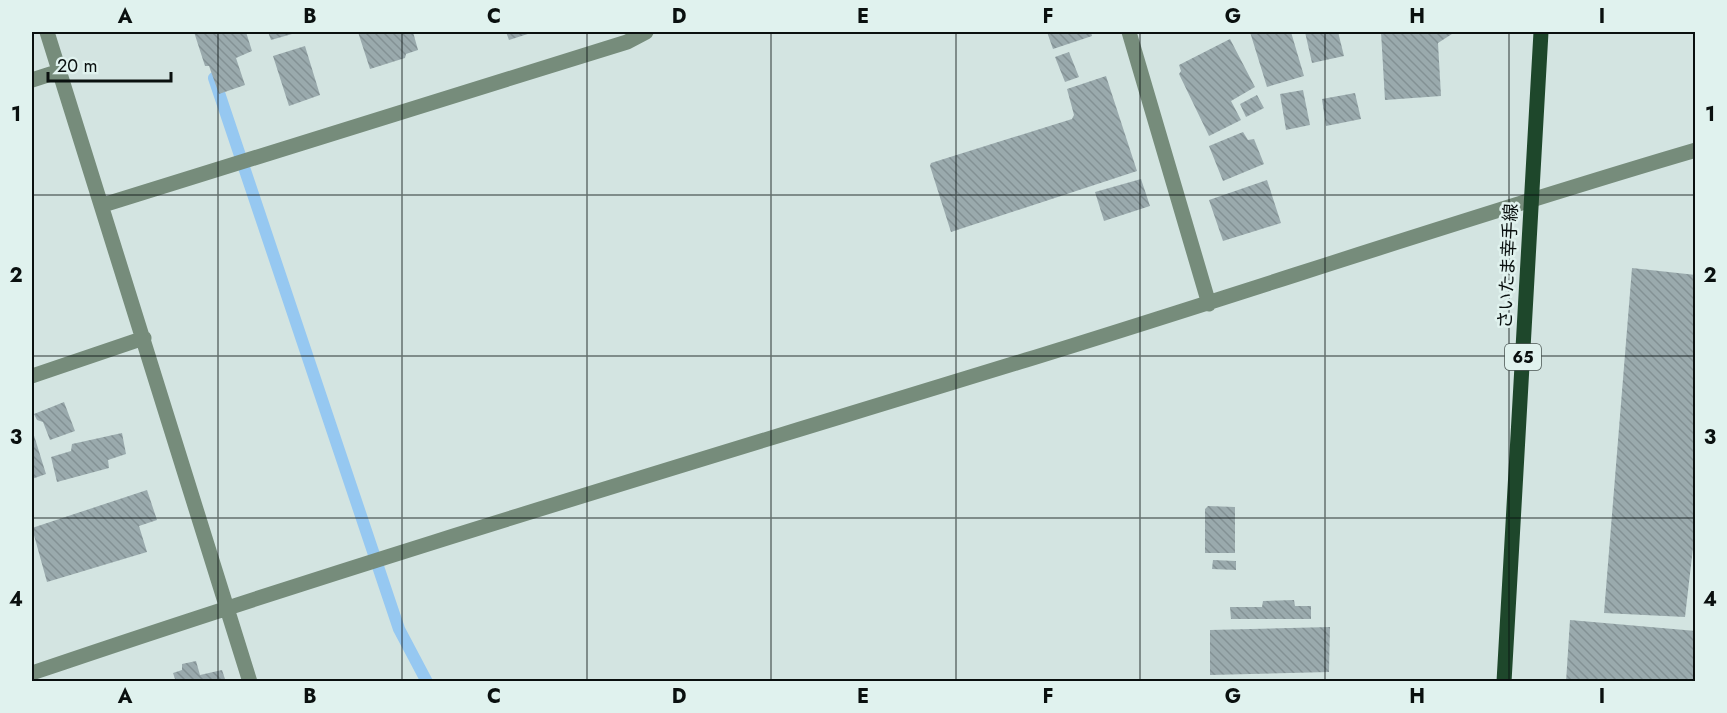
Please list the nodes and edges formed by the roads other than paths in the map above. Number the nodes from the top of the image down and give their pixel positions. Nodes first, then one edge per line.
1 (47, 32) edge
2 (646, 32) edge
3 (1129, 32) edge
4 (1541, 32) edge
5 (623, 37) edge
6 (60, 71) junction
7 (32, 80) edge
8 (1695, 150) edge
9 (1532, 199) junction
10 (103, 205) junction
11 (1209, 304) junction
12 (144, 338) junction
13 (32, 376) edge
14 (226, 607) junction
15 (32, 673) edge
16 (250, 681) edge
17 (1504, 681) edge

1 - 6 street
2 - 5 street
3 - 11 street
4 - 9 main road, さいたま幸手線 / 65
5 - 10 street
6 - 7 street
6 - 10 street
8 - 9 street
9 - 11 street
9 - 17 main road, さいたま幸手線 / 65
10 - 12 street
11 - 14 street
12 - 13 street
12 - 14 street
14 - 15 street
14 - 16 street

